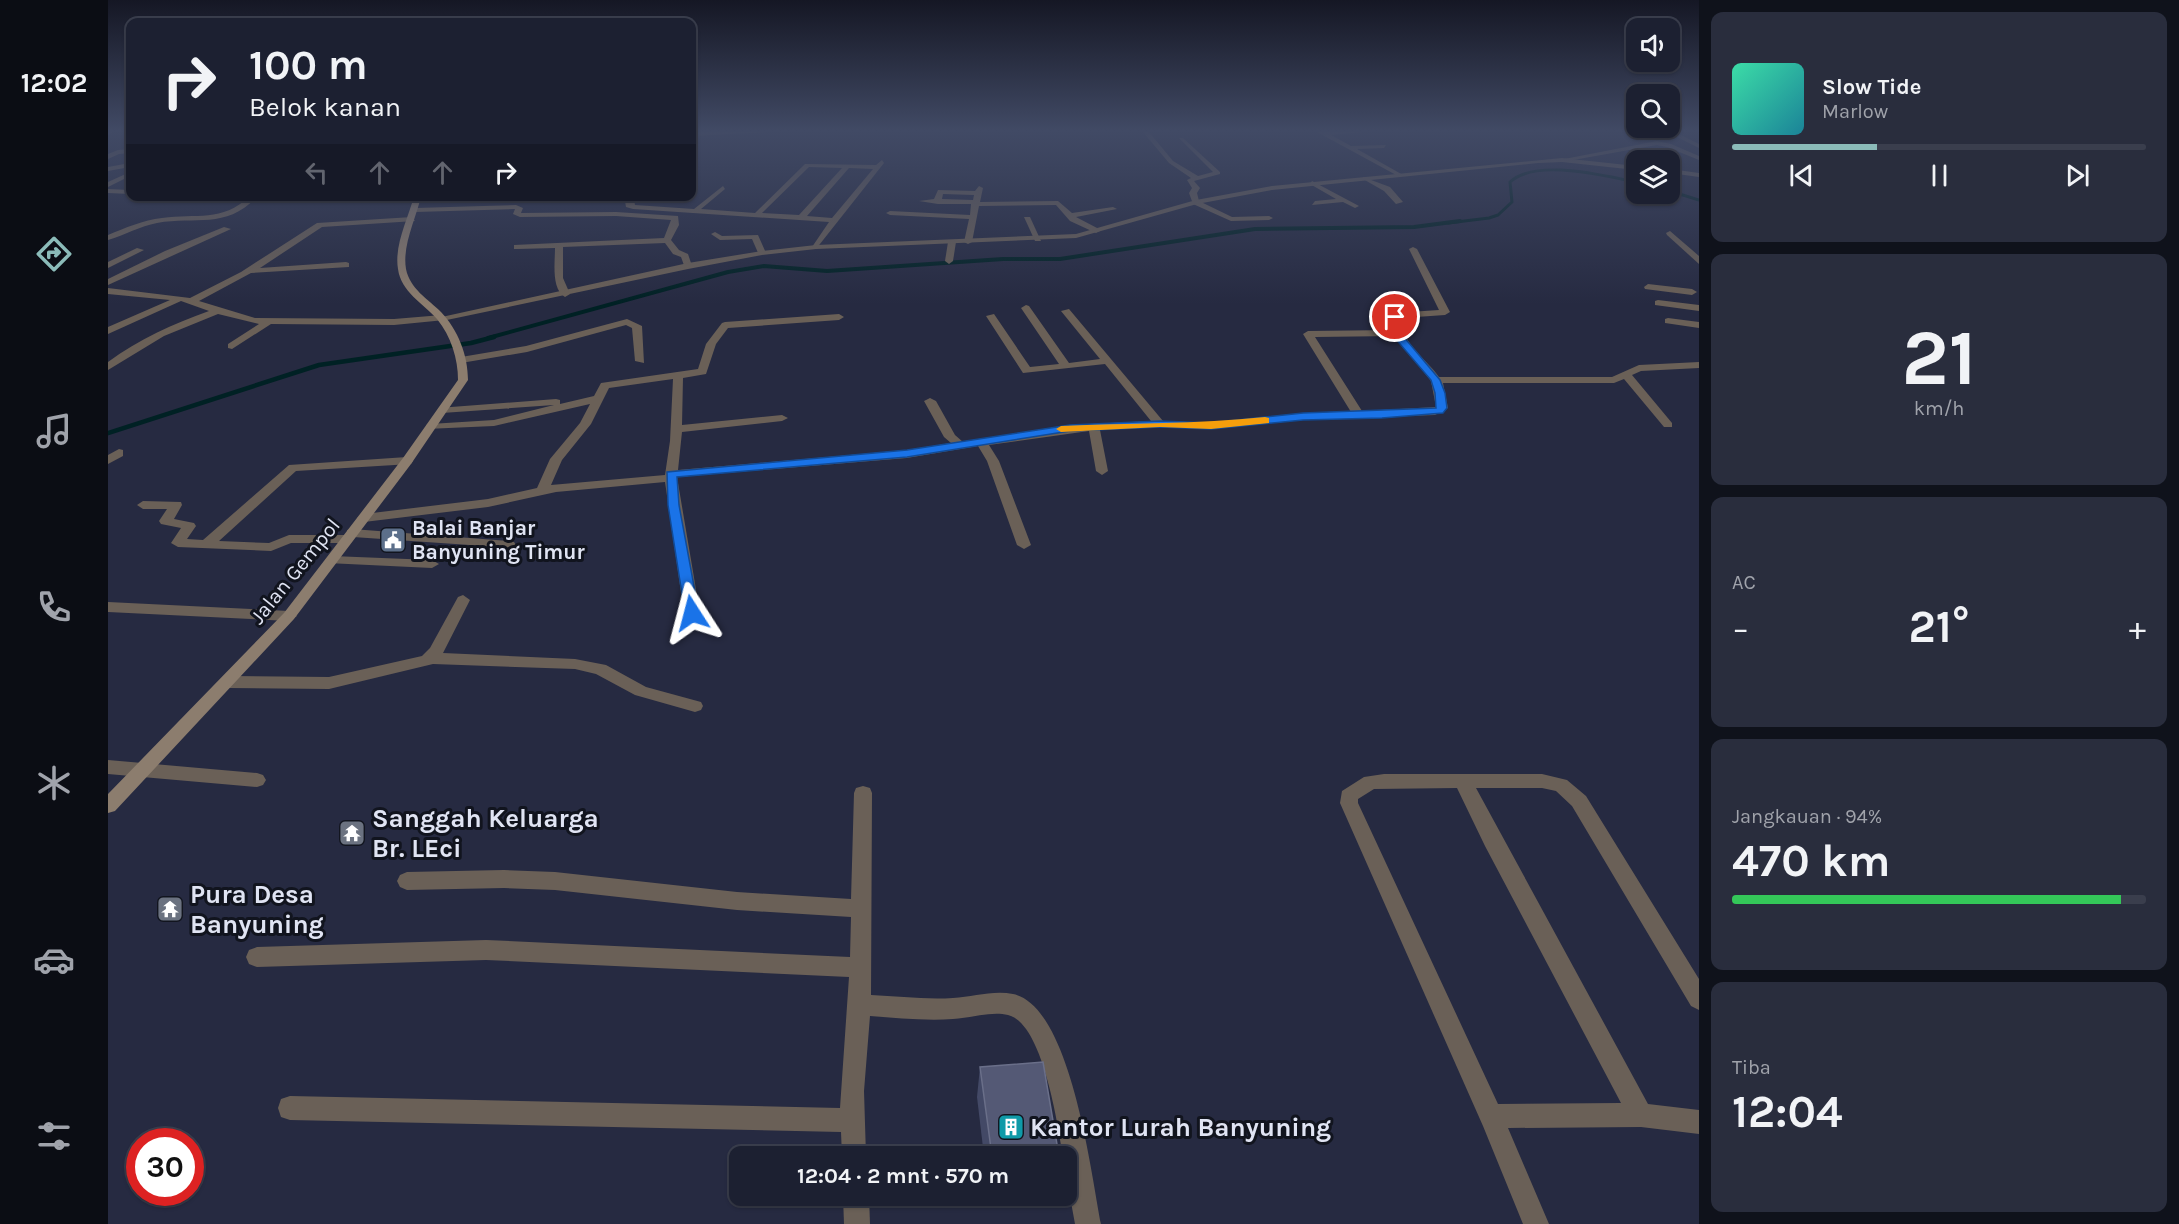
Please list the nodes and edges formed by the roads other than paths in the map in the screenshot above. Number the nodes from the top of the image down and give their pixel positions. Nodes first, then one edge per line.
1 (722, 189) edge
2 (782, 189) edge
3 (827, 189) edge
4 (860, 189) edge
5 (1195, 189) edge
6 (1275, 189) edge
7 (1324, 189) edge
8 (1386, 189) edge
9 (108, 191) edge
10 (126, 192) edge
11 (1345, 200) junction
12 (251, 201) edge
13 (417, 201) edge
14 (631, 201) edge
15 (655, 201) edge
16 (923, 201) dead end
17 (938, 202) junction
18 (1196, 202) junction
19 (1399, 202) dead end
20 (975, 203) junction
21 (1315, 203) dead end
22 (1355, 206) dead end
23 (650, 208) junction
24 (697, 209) junction
25 (1113, 209) dead end
26 (359, 210) dead end
27 (758, 213) junction
28 (891, 213) dead end
29 (414, 215) junction
30 (1069, 216) junction
31 (802, 217) junction
32 (973, 217) junction
33 (1269, 218) dead end
34 (1027, 219) dead end
35 (834, 220) junction
36 (345, 223) junction
37 (227, 229) dead end
38 (1096, 231) junction
39 (610, 234) dead end
40 (715, 234) dead end
41 (1670, 234) dead end
42 (108, 238) edge
43 (1038, 239) junction
44 (667, 240) junction
45 (952, 242) junction
46 (968, 242) junction
47 (604, 244) junction
48 (559, 246) junction
49 (517, 247) dead end
50 (816, 247) junction
51 (1413, 249) dead end
52 (140, 250) dead end
53 (762, 253) junction
54 (949, 261) dead end
55 (1699, 261) edge
56 (108, 265) edge
57 (346, 265) dead end
58 (688, 266) junction
59 (248, 271) junction
60 (1648, 287) dead end
61 (109, 289) edge
62 (565, 294) junction
63 (181, 298) junction
64 (192, 301) junction
65 (1658, 303) dead end
66 (1699, 307) edge
67 (1026, 308) dead end
68 (217, 311) junction
69 (1066, 311) dead end
70 (991, 316) dead end
71 (839, 317) dead end
72 (442, 318) junction
73 (1668, 321) dead end
74 (268, 322) junction
75 (1699, 325) edge
76 (108, 331) edge
77 (1396, 333) junction
78 (232, 346) dead end
79 (456, 349) junction
80 (122, 356) junction
81 (108, 359) edge
82 (1107, 361) junction
83 (640, 362) dead end
84 (1699, 365) edge
85 (1066, 366) junction
86 (108, 367) edge
87 (678, 375) junction
88 (1626, 375) junction
89 (1436, 380) junction
90 (596, 399) junction
91 (930, 401) dead end
92 (561, 402) dead end
93 (442, 410) junction
94 (1359, 416) junction
95 (782, 418) dead end
96 (1160, 424) junction
97 (1668, 425) dead end
98 (430, 427) junction
99 (1094, 427) junction
100 (676, 429) junction
101 (981, 442) junction
102 (960, 446) junction
103 (407, 462) junction
104 (1102, 471) dead end
105 (671, 476) junction
106 (543, 490) junction
107 (143, 505) dead end
108 (364, 518) junction
109 (350, 536) junction
110 (207, 544) junction
111 (509, 544) dead end
112 (1024, 545) dead end
113 (332, 560) junction
114 (432, 564) dead end
115 (463, 600) dead end
116 (108, 606) edge
117 (692, 613) dead end
118 (289, 616) junction
119 (430, 658) junction
120 (229, 682) junction
121 (695, 706) dead end
122 (108, 767) edge
123 (144, 770) junction
124 (257, 780) dead end
125 (1463, 781) junction
126 (863, 793) dead end
127 (108, 806) edge
128 (406, 880) dead end
129 (860, 909) junction
130 (257, 957) dead end
131 (858, 967) junction
132 (1699, 999) edge
133 (860, 1005) junction
134 (290, 1108) dead end
135 (1641, 1115) junction
136 (1493, 1116) junction
137 (852, 1120) junction
138 (1699, 1122) edge
139 (853, 1146) edge
140 (856, 1206) edge
141 (857, 1224) edge
142 (1088, 1224) edge
143 (1536, 1224) edge

1 - 24 street
2 - 27 street
3 - 31 street
4 - 35 street
5 - 18 street
6 - 18 street
7 - 11 street
8 - 19 street
9 - 10 street
11 - 21 street
11 - 22 street
12 - 42 street
13 - 29 main road
14 - 23 street
15 - 23 street
16 - 17 street
17 - 20 street
17 - 20 street
18 - 33 street
18 - 38 street
20 - 30 street
20 - 32 street
23 - 24 street
24 - 27 street
25 - 30 street
26 - 36 street
27 - 31 street
28 - 32 street
29 - 36 street
29 - 44 street
29 - 72 main road
30 - 38 street
31 - 35 street
32 - 46 street
34 - 43 street
35 - 50 street
36 - 59 street
37 - 61 street
38 - 43 street
39 - 47 street
40 - 53 street
41 - 55 street
43 - 46 street
44 - 47 street
44 - 58 street
45 - 46 street
45 - 50 street
45 - 54 street
47 - 48 street
48 - 49 street
48 - 62 street
50 - 53 street
51 - 77 street
52 - 56 street
53 - 58 street
57 - 59 street
58 - 62 street
59 - 64 street
60 - 66 street
61 - 63 street
62 - 72 street
63 - 64 street
63 - 76 street
64 - 68 street
65 - 66 street
67 - 85 street
68 - 74 street
68 - 80 street
69 - 82 street
70 - 85 street
71 - 87 street
72 - 74 street
72 - 79 main road
73 - 75 street
74 - 78 street
77 - 89 street
77 - 94 street
79 - 83 street
79 - 93 main road, Jalan Gempol
80 - 81 street
80 - 86 street
82 - 85 street
82 - 96 street
84 - 88 street
87 - 90 street
87 - 100 street
88 - 89 street
88 - 97 street
89 - 94 street
90 - 98 street
90 - 106 street
91 - 102 street
92 - 93 street
93 - 98 main road, Jalan Gempol
94 - 96 street
95 - 100 street
96 - 99 street
98 - 103 main road, Jalan Gempol
99 - 101 street
99 - 104 street
100 - 105 street
101 - 102 street
101 - 112 street
102 - 105 street
103 - 108 main road, Jalan Gempol
103 - 110 street
105 - 106 street
105 - 117 street
106 - 108 street
107 - 110 street
108 - 109 main road, Jalan Gempol
109 - 110 street
109 - 111 street
109 - 113 main road, Jalan Gempol
113 - 114 street
113 - 118 main road, Jalan Gempol
115 - 119 street
116 - 118 street
118 - 120 main road, Jalan Gempol
119 - 120 street
119 - 121 street
120 - 123 main road, Jalan Gempol
122 - 123 street
123 - 124 street
123 - 127 main road, Jalan Gempol
125 - 132 street
125 - 135 street
125 - 136 street
126 - 129 street
128 - 129 street
129 - 131 street
130 - 131 street
131 - 133 street
133 - 137 street
133 - 142 street
134 - 137 street
135 - 136 street
135 - 138 street
136 - 143 street
137 - 139 street
140 - 141 street

